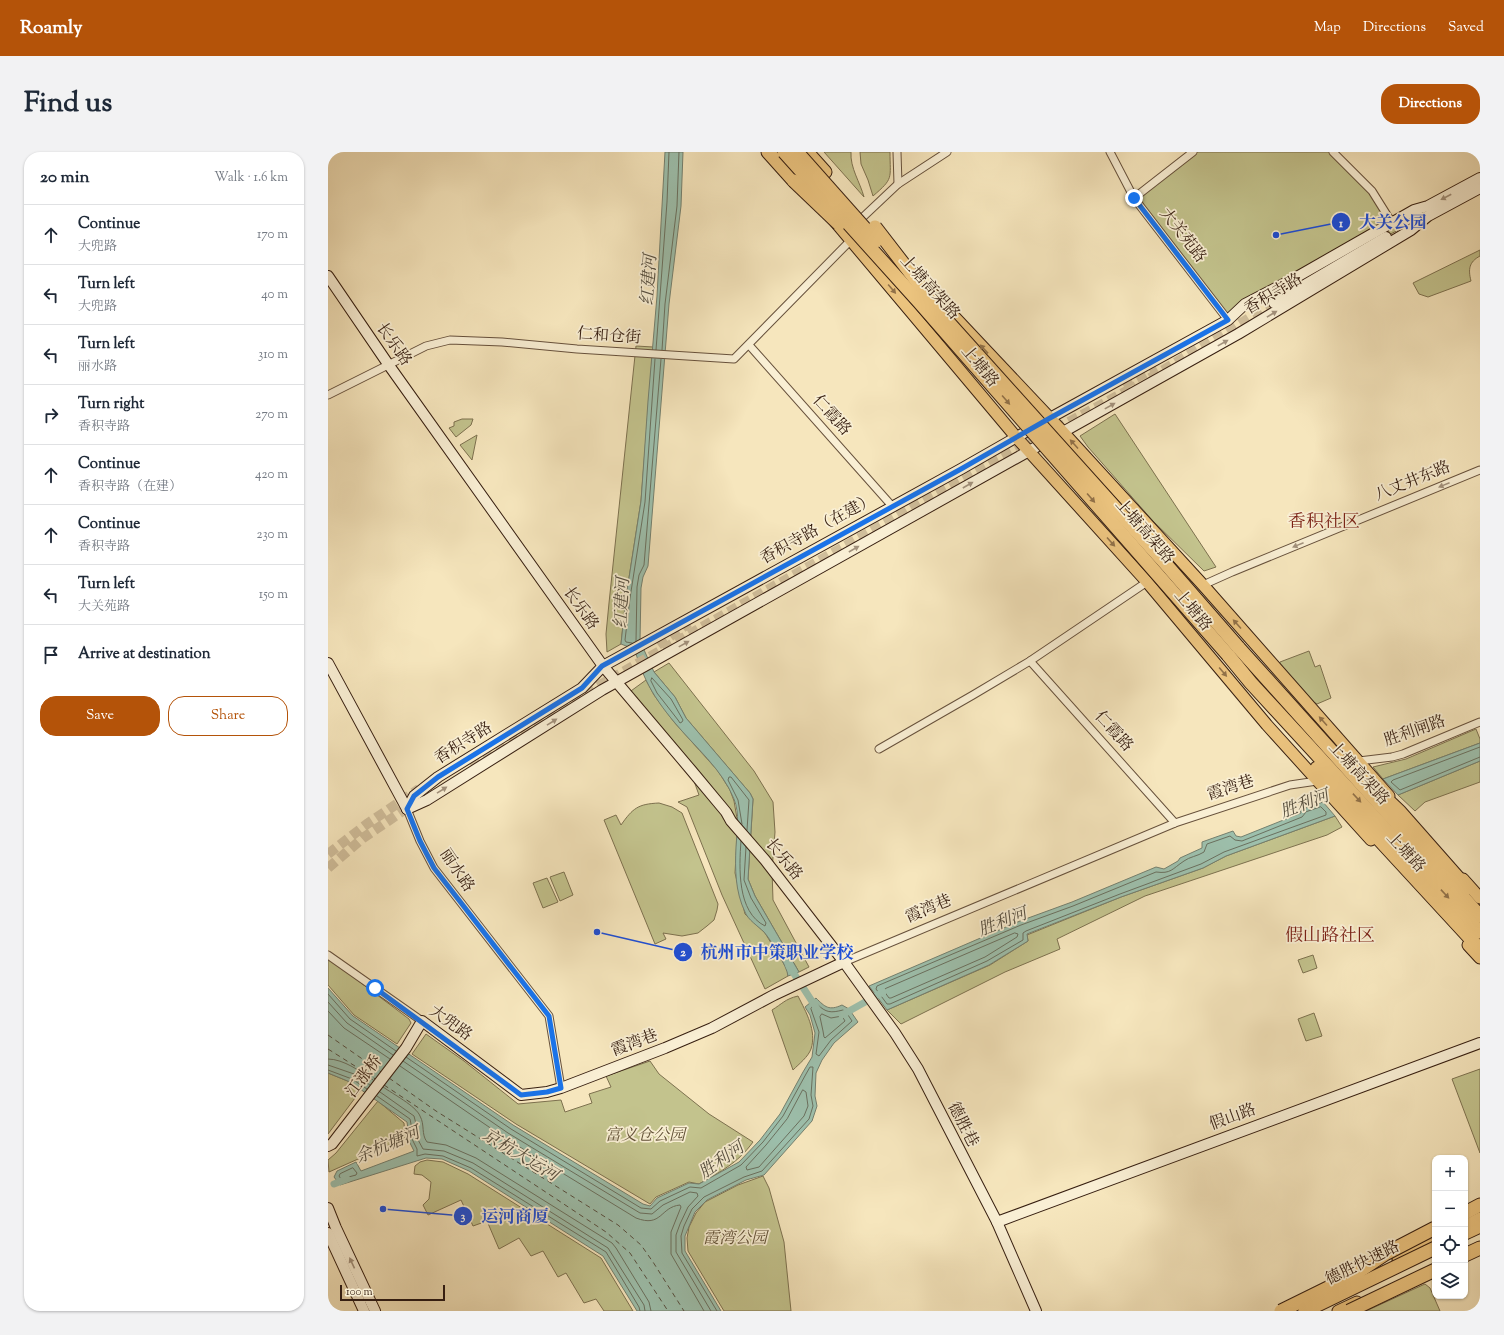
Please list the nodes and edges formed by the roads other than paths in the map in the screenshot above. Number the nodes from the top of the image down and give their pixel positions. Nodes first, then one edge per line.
1 (768, 152) edge
2 (776, 152) edge
3 (784, 152) edge
4 (796, 152) edge
5 (802, 152) edge
6 (807, 152) edge
7 (897, 152) edge
8 (947, 152) edge
9 (1110, 152) edge
10 (1193, 152) edge
11 (1333, 152) edge
12 (1480, 178) edge
13 (898, 184) junction
14 (1480, 188) edge
15 (1134, 198) junction
16 (1428, 211) junction
17 (862, 218) junction
18 (1392, 223) junction
19 (851, 240) junction
20 (328, 276) edge
21 (1273, 301) tunnel mouth
22 (919, 302) junction
23 (946, 319) junction
24 (1228, 320) junction
25 (1238, 334) junction
26 (749, 345) junction
27 (388, 364) junction
28 (328, 395) edge
29 (1050, 418) junction
30 (1063, 432) junction
31 (1016, 437) junction
32 (1028, 450) junction
33 (1480, 470) edge
34 (892, 506) junction
35 (804, 555) junction
36 (820, 568) junction
37 (1147, 582) junction
38 (1203, 586) junction
39 (731, 600) dead end
40 (736, 611) dead end
41 (639, 646) joint
42 (1030, 661) junction
43 (328, 663) edge
44 (602, 666) junction
45 (1268, 681) junction
46 (617, 682) junction
47 (1251, 683) junction
48 (1480, 722) edge
49 (879, 749) dead end
50 (1359, 761) junction
51 (1317, 781) junction
52 (407, 809) junction
53 (1175, 823) junction
54 (1480, 898) edge
55 (1480, 903) edge
56 (1480, 916) edge
57 (1480, 932) edge
58 (1480, 949) edge
59 (328, 955) edge
60 (1480, 958) edge
61 (844, 962) junction
62 (422, 1022) junction
63 (1480, 1042) edge
64 (561, 1088) junction
65 (328, 1146) edge
66 (1480, 1205) edge
67 (328, 1208) edge
68 (1480, 1210) edge
69 (1468, 1211) edge
70 (1468, 1216) edge
71 (1480, 1218) edge
72 (997, 1222) junction
73 (1468, 1224) edge
74 (1480, 1226) edge
75 (1432, 1230) edge
76 (1468, 1232) edge
77 (328, 1233) edge
78 (1432, 1235) edge
79 (1480, 1235) edge
80 (1432, 1241) edge
81 (1468, 1241) edge
82 (1480, 1242) edge
83 (1468, 1248) edge
84 (1480, 1248) edge
85 (1432, 1249) edge
86 (1468, 1254) edge
87 (1480, 1256) edge
88 (1432, 1258) edge
89 (1468, 1262) edge
90 (1432, 1265) edge
91 (1432, 1271) edge
92 (1352, 1276) junction
93 (1432, 1278) edge
94 (1351, 1310) edge
95 (364, 1311) edge
96 (375, 1311) edge
97 (1036, 1311) edge
98 (1281, 1311) edge
99 (1292, 1311) edge
100 (1305, 1311) edge
101 (1323, 1311) edge
102 (1338, 1311) edge

1 - 22 highway, bridge
2 - 19 main road, 上塘路
3 - 22 highway, 上塘高架路, bridge
4 - 23 highway, 上塘高架路, bridge
5 - 17 main road, 上塘路
6 - 23 highway, bridge
7 - 13 street
8 - 13 street
9 - 15 street, 大关苑路
10 - 15 street
11 - 18 street
12 -> 16 street, 香积寺路
13 - 17 street
14 - 16 street, 香积寺路
15 - 24 street, 大关苑路
16 - 18 street, 香积寺路
16 - 21 street
25 -> 16 street, 香积寺路
29 -> 17 main road, 上塘路
18 - 24 street, 香积寺路
19 - 26 street, 仁和仓街
19 -> 31 main road, 上塘路
20 - 27 street, 长乐路
22 -> 47 highway, 上塘高架路, bridge
23 - 45 highway, 上塘高架路, bridge
24 - 25 street, 大关苑路
24 - 29 street, 香积寺路
30 -> 25 street, 香积寺路
26 - 27 street, 仁和仓街
26 - 34 street, 仁霞路
27 - 28 street, 仁和仓街
27 - 44 street, 长乐路
29 - 30 main road, 上塘路
29 - 31 street, 香积寺路
30 - 32 street, 香积寺路
38 -> 30 main road, 上塘路
31 - 32 main road, 上塘路
31 - 34 street, 香积寺路（在建）
36 -> 32 street, 香积寺路
32 -> 37 main road, 上塘路
33 -> 38 street, 八丈井东路
34 - 35 street, 香积寺路（在建）
35 - 39 street
35 - 41 street, 香积寺路（在建）
36 - 40 street
46 -> 36 street, 香积寺路
37 - 42 street
37 -> 51 main road, 上塘路
50 -> 38 main road, 上塘路
41 - 44 street, 香积寺路
42 - 49 street
42 - 53 street, 仁霞路
43 - 52 street, 丽水路
44 - 46 street, 长乐路
44 - 52 street, 香积寺路
45 - 55 highway
45 - 56 highway, 上塘高架路
52 -> 46 street, 香积寺路
46 - 61 street, 长乐路
47 -> 57 highway, 上塘高架路
47 - 58 highway
48 - 50 street, 胜利闸路
50 - 54 main road, 上塘路
51 - 53 street, 霞湾巷
51 - 60 main road, 上塘路
52 - 64 street, 丽水路
53 - 61 street, 霞湾巷
59 - 62 street, 大兜路
61 - 64 street, 霞湾巷
61 - 72 street, 德胜巷
62 - 64 street, 大兜路
62 - 65 street, 江涨桥
63 - 72 street, 假山路
66 - 69 highway
96 -> 67 street
68 - 70 highway
71 - 73 main road
72 - 97 street, 德胜巷
74 - 76 highway
75 - 92 highway, bridge
77 - 95 street
78 - 92 highway, bridge
79 - 81 highway
80 - 99 main road
82 - 83 main road
84 - 86 highway
85 - 100 highway, 德胜快速路, bridge
87 - 89 highway
88 - 101 highway, 德胜快速路
90 - 102 main road
91 - 94 highway, bridge
92 - 98 highway, bridge
93 - 94 highway, bridge

